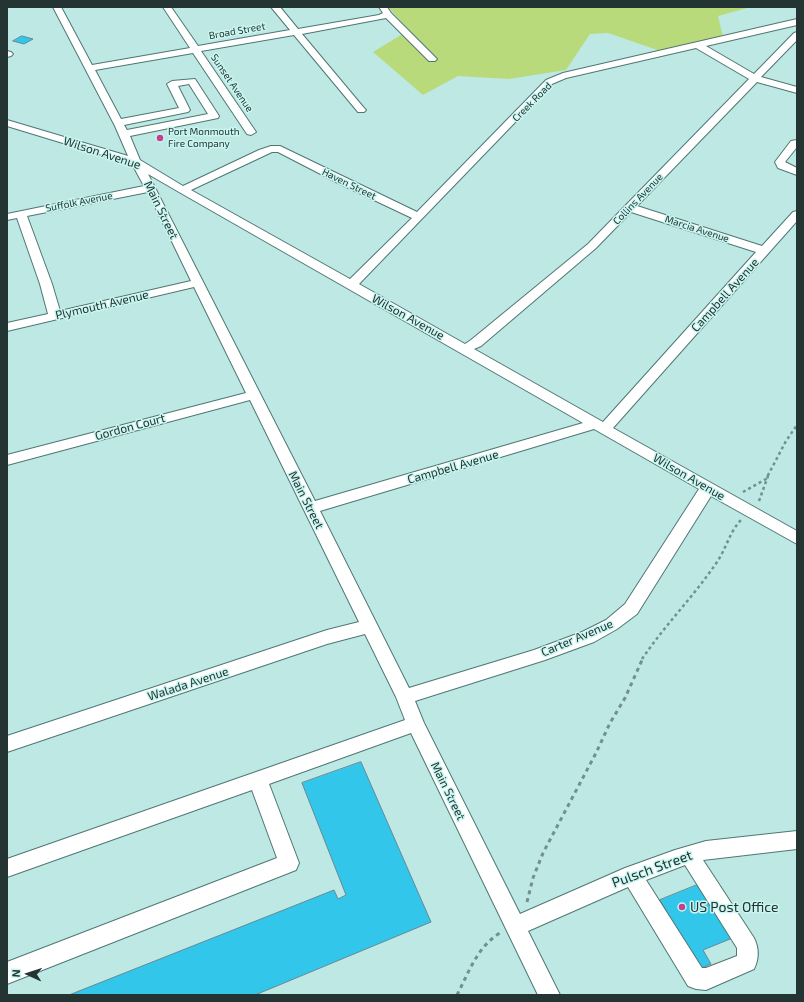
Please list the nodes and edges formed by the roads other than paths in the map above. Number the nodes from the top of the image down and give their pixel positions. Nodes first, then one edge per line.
1 (46, 7) edge
2 (167, 7) edge
3 (275, 7) edge
4 (58, 9) edge
5 (385, 11) edge
6 (797, 22) edge
7 (296, 32) junction
8 (797, 35) edge
9 (698, 45) junction
10 (196, 49) junction
11 (432, 59) dead end
12 (90, 68) junction
13 (753, 78) junction
14 (797, 90) edge
15 (361, 110) dead end
16 (7, 123) edge
17 (118, 123) junction
18 (252, 132) dead end
19 (124, 134) junction
20 (797, 143) edge
21 (136, 162) junction
22 (797, 172) edge
23 (151, 188) junction
24 (183, 190) junction
25 (630, 208) junction
26 (21, 214) junction
27 (797, 214) edge
28 (7, 217) edge
29 (419, 217) junction
30 (765, 251) junction
31 (197, 282) junction
32 (351, 285) junction
33 (55, 316) junction
34 (7, 327) edge
35 (465, 349) junction
36 (254, 395) junction
37 (600, 426) junction
38 (7, 460) edge
39 (708, 488) junction
40 (310, 508) junction
41 (797, 538) edge
42 (369, 626) junction
43 (405, 697) junction
44 (415, 724) junction
45 (7, 744) edge
46 (258, 780) junction
47 (797, 840) edge
48 (689, 855) junction
49 (7, 868) edge
50 (632, 876) junction
51 (508, 930) junction
52 (7, 973) edge
53 (549, 995) edge

1 - 4 street
2 - 10 street, Sunset Avenue
3 - 7 street
4 - 12 street, Main Street
5 - 7 street, Broad Street
5 - 11 street
6 - 9 street, Creek Road
7 - 10 street, Broad Street
7 - 15 street
8 - 13 street, Collins Avenue
9 - 13 street
9 - 29 street, Creek Road
10 - 12 street, Broad Street
10 - 18 street, Sunset Avenue
12 - 17 street, Main Street
13 - 14 street
13 - 25 street, Collins Avenue
16 - 21 street, Wilson Avenue
17 - 19 street, Main Street
17 - 19 street
19 - 21 street, Main Street
20 - 22 street
21 - 23 street, Main Street
21 - 24 street, Wilson Avenue
23 - 26 street, Suffolk Avenue
23 - 31 street, Main Street
24 - 29 street, Haven Street
24 - 32 street, Wilson Avenue
25 - 30 street, Marcia Avenue
25 - 35 street, Collins Avenue
26 - 28 street, Suffolk Avenue
26 - 33 street
27 - 30 street, Campbell Avenue
29 - 32 street, Creek Road
30 - 37 street, Campbell Avenue
31 - 33 street, Plymouth Avenue
31 - 36 street, Main Street
32 - 35 street, Wilson Avenue
33 - 34 street, Plymouth Avenue
35 - 37 street, Wilson Avenue
36 - 38 street, Gordon Court
36 - 40 street, Main Street
37 - 39 street, Wilson Avenue
37 - 40 street, Campbell Avenue
39 - 41 street, Wilson Avenue
39 - 43 street, Carter Avenue
40 - 42 street, Main Street
42 - 43 street, Main Street
42 - 45 street, Walada Avenue
43 - 44 street, Main Street
44 - 46 street
44 - 51 street, Main Street
46 - 49 street
46 - 52 street
47 - 48 street, Pulsch Street
48 - 50 street, Pulsch Street
48 - 50 street
50 - 51 street, Pulsch Street
51 - 53 street, Main Street

